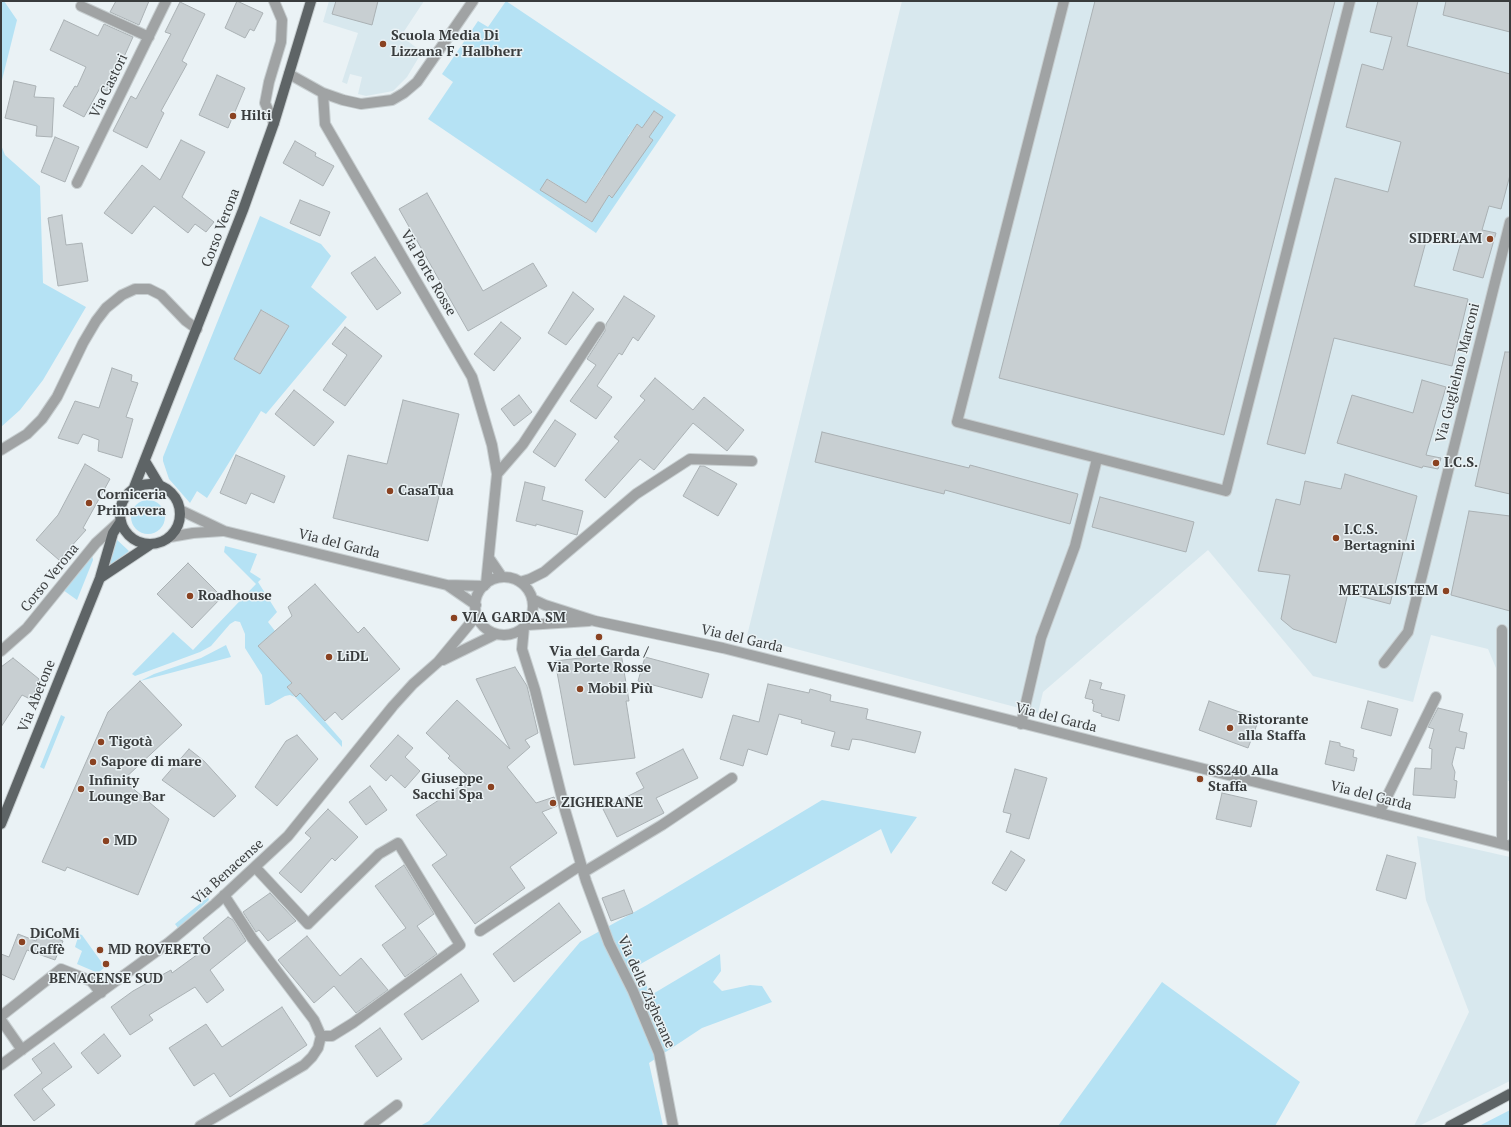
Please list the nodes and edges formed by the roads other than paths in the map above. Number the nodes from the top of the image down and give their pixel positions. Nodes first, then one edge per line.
1 (166, 1) edge
2 (274, 1) edge
3 (311, 1) edge
4 (473, 1) edge
5 (1064, 1) edge
6 (1350, 1) edge
7 (81, 6) dead end
8 (149, 38) junction
9 (289, 74) junction
10 (323, 93) junction
11 (274, 123) junction
12 (77, 183) dead end
13 (1510, 222) edge
14 (600, 326) dead end
15 (197, 329) junction
16 (1, 450) edge
17 (1097, 459) junction
18 (145, 461) junction
19 (752, 461) dead end
20 (497, 474) junction
21 (160, 486) junction
22 (133, 490) junction
23 (180, 510) junction
24 (121, 520) junction
25 (224, 531) junction
26 (170, 537) junction
27 (151, 544) junction
28 (489, 558) junction
29 (544, 572) junction
30 (502, 577) junction
31 (100, 578) junction
32 (520, 582) junction
33 (447, 585) junction
34 (485, 585) junction
35 (532, 597) junction
36 (476, 610) junction
37 (595, 621) junction
38 (526, 626) junction
39 (1502, 630) dead end
40 (496, 634) junction
41 (508, 635) junction
42 (522, 649) junction
43 (1, 652) edge
44 (438, 662) junction
45 (1384, 663) dead end
46 (1436, 697) dead end
47 (1021, 724) junction
48 (732, 778) dead end
49 (1379, 813) junction
50 (1, 824) edge
51 (1506, 845) edge
52 (256, 867) junction
53 (582, 868) junction
54 (224, 896) junction
55 (480, 931) dead end
56 (101, 993) junction
57 (1, 1016) edge
58 (1, 1020) edge
59 (320, 1036) junction
60 (22, 1050) junction
61 (1, 1065) edge
62 (1510, 1094) edge
63 (397, 1105) dead end
64 (200, 1126) edge
65 (369, 1126) edge
66 (674, 1126) edge
67 (1450, 1126) edge

1 - 8 street, Via Castori
2 - 11 street
3 - 9 main road, Corso Verona
4 - 10 street
5 - 17 street
6 - 17 street
7 - 8 street
8 - 12 street, Via Castori
9 - 10 street
9 - 11 main road, Corso Verona
10 - 20 street, Via Porte Rosse
11 - 15 main road, Corso Verona
13 - 45 street, Via Guglielmo Marconi
14 - 20 street
15 - 16 street
15 - 18 main road, Corso Verona
17 - 47 street
18 - 21 main road
18 - 22 main road, Corso Verona
19 - 29 street
20 - 28 street, Via Porte Rosse
21 - 22 main road
21 - 23 main road
22 - 24 main road
23 - 25 street, Via del Garda
23 - 26 main road
24 - 27 main road
24 - 31 main road, Via Abetone
24 - 43 street, Corso Verona
25 - 26 street, Via del Garda
25 - 33 street, Via del Garda
26 - 27 main road
27 - 31 main road
28 - 30 street
28 - 34 street, Via Porte Rosse
29 - 32 street
29 - 35 street
30 - 32 street
30 - 34 street
31 - 50 main road, Via Abetone
32 - 35 street
33 - 34 street, Via del Garda
33 - 36 street, Via del Garda
34 - 36 street
35 - 37 street, Via del Garda
35 - 38 street
36 - 40 street
36 - 44 street
37 - 38 street, Via del Garda
37 - 47 street, Via del Garda
38 - 41 street
38 - 42 street, Via delle Zigherane
39 - 51 street
40 - 41 street
40 - 44 street
41 - 42 street, Via delle Zigherane
42 - 53 street, Via delle Zigherane
44 - 52 street, Via Benacense
46 - 49 street
47 - 49 street, Via del Garda
48 - 53 street
49 - 51 street, Via del Garda
52 - 54 street, Via Benacense
52 - 59 street
53 - 55 street
53 - 66 street, Via delle Zigherane
54 - 56 street, Via Benacense
54 - 59 street
56 - 57 street
56 - 60 street, Via Benacense
58 - 60 street
59 - 64 street
60 - 61 street, Via Benacense
62 - 67 main road
63 - 65 street

